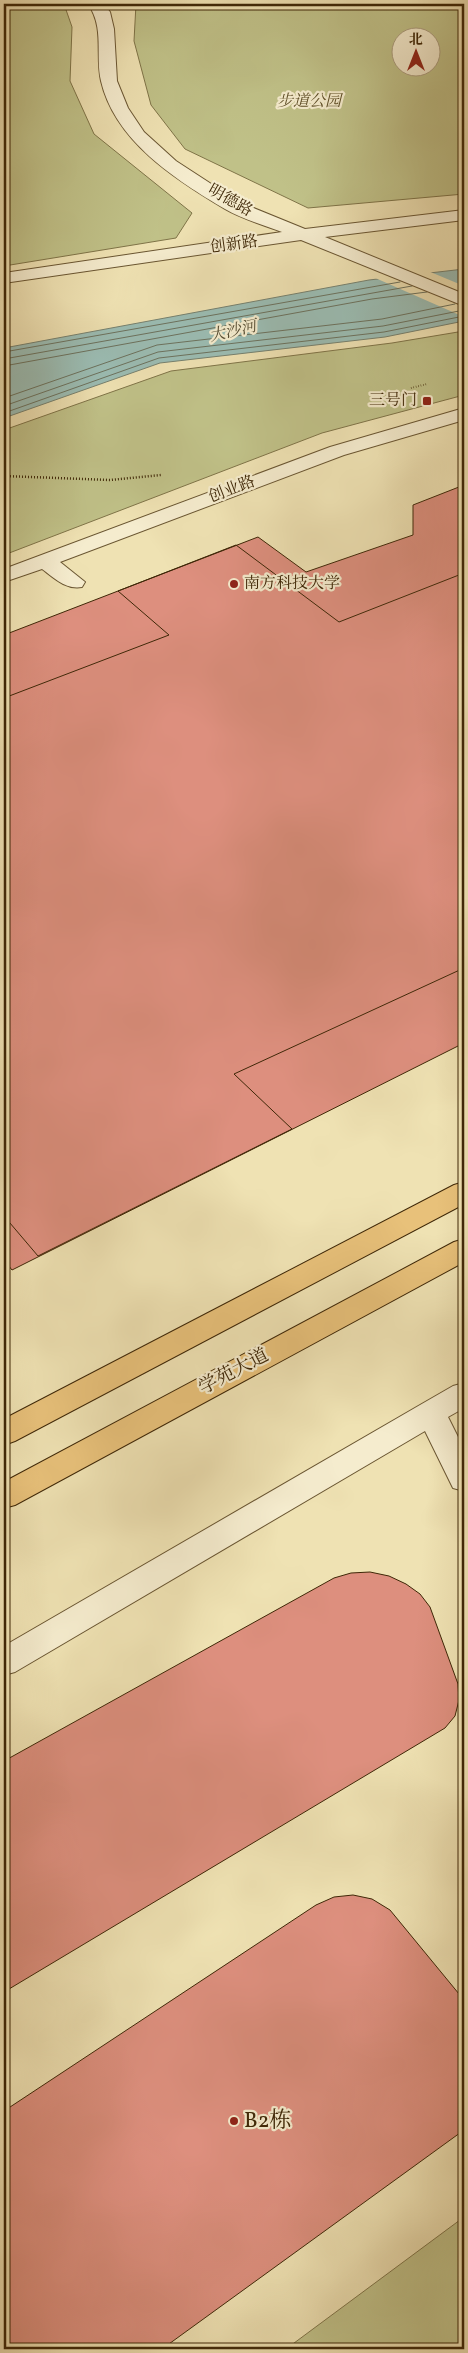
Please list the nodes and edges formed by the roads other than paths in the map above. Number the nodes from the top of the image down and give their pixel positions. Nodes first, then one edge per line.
1 (96, 4) edge
2 (464, 215) edge
3 (300, 235) junction
4 (4, 278) edge
5 (464, 301) edge
6 (464, 414) edge
7 (383, 437) junction
8 (407, 449) dead end
9 (44, 561) junction
10 (4, 576) edge
11 (74, 582) dead end
12 (464, 1192) edge
13 (464, 1249) edge
14 (464, 1394) edge
15 (431, 1413) junction
16 (4, 1433) edge
17 (464, 1479) edge
18 (4, 1496) edge
19 (4, 1662) edge

1 - 3 street, 明德路
2 - 3 street, 创新路
3 - 4 street, 创新路
3 - 5 street, 明德路
6 - 7 street, 创业路
7 - 8 street
7 - 9 street, 创业路
9 - 10 street, 创业路
9 - 11 street
12 - 16 main road
13 - 18 main road, 学苑大道
14 - 15 street
15 - 17 street
15 - 19 street

